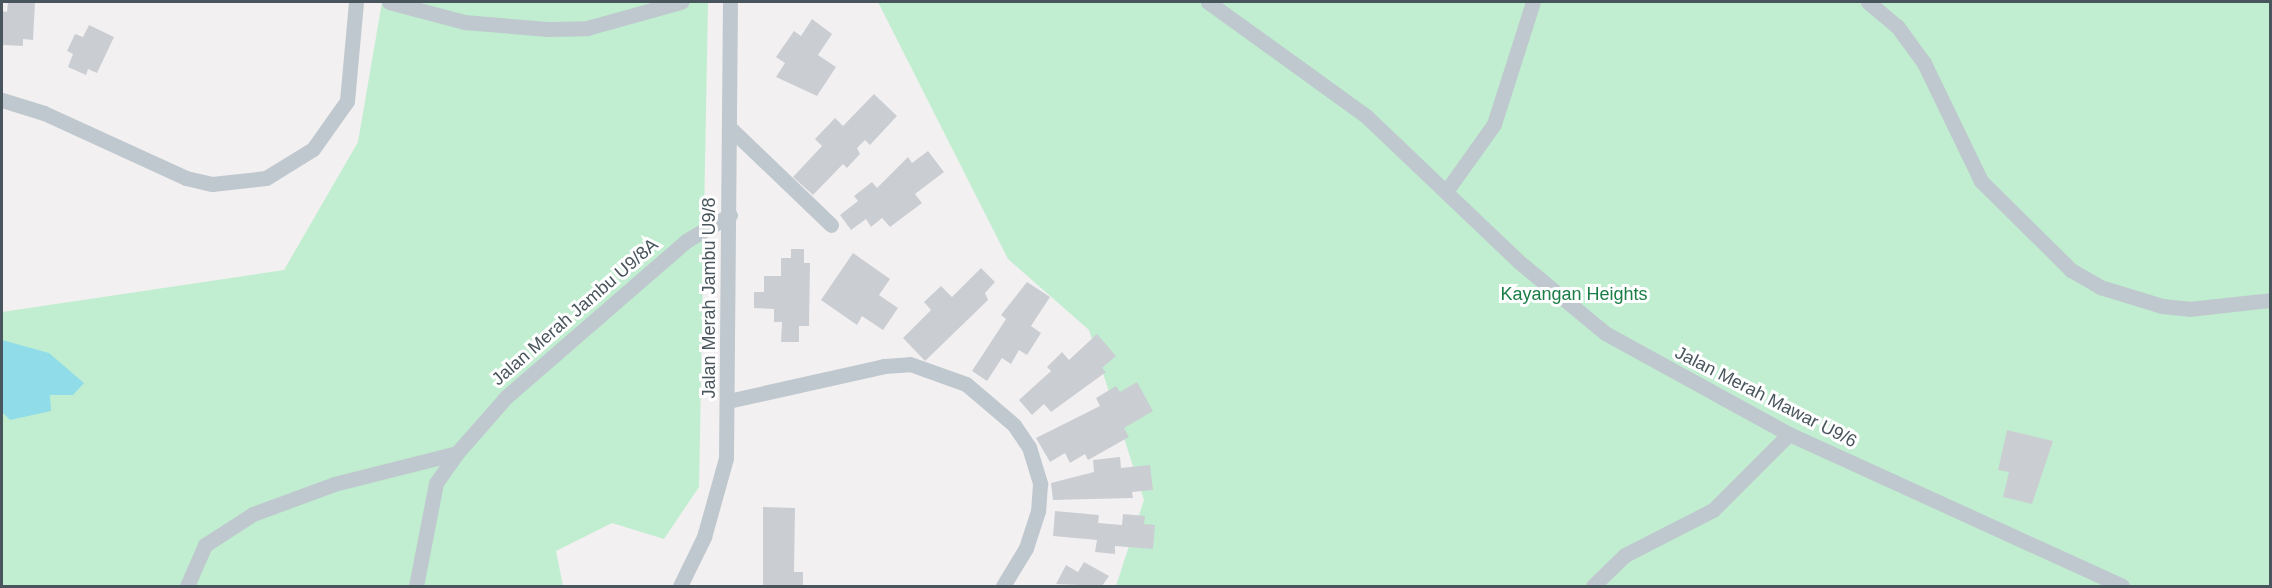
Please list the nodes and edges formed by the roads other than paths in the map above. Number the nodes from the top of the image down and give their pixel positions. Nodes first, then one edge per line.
1 (356, 2) edge
2 (389, 2) edge
3 (681, 2) edge
4 (730, 2) edge
5 (1208, 2) edge
6 (1533, 2) edge
7 (1868, 2) edge
8 (2, 100) edge
9 (730, 128) junction
10 (1447, 190) junction
11 (730, 215) junction
12 (831, 225) dead end
13 (2271, 300) edge
14 (728, 401) junction
15 (1789, 434) junction
16 (458, 453) junction
17 (186, 586) edge
18 (416, 586) edge
19 (680, 586) edge
20 (1003, 586) edge
21 (1593, 586) edge
22 (2122, 586) edge

1 - 8 street
2 - 3 street
4 - 9 street, Jalan Merah Jambu U9/8
5 - 10 street, Jalan Merah Mawar U9/6
6 - 10 street
7 - 13 street
9 - 11 street, Jalan Merah Jambu U9/8
9 - 12 street
10 - 15 street, Jalan Merah Mawar U9/6
11 - 14 street, Jalan Merah Jambu U9/8
11 - 16 street, Jalan Merah Jambu U9/8A
14 - 19 street, Jalan Merah Jambu U9/8
14 - 20 street
15 - 21 street
15 - 22 street, Jalan Merah Mawar U9/6
16 - 17 street
16 - 18 street, Jalan Merah Jambu U9/8A

